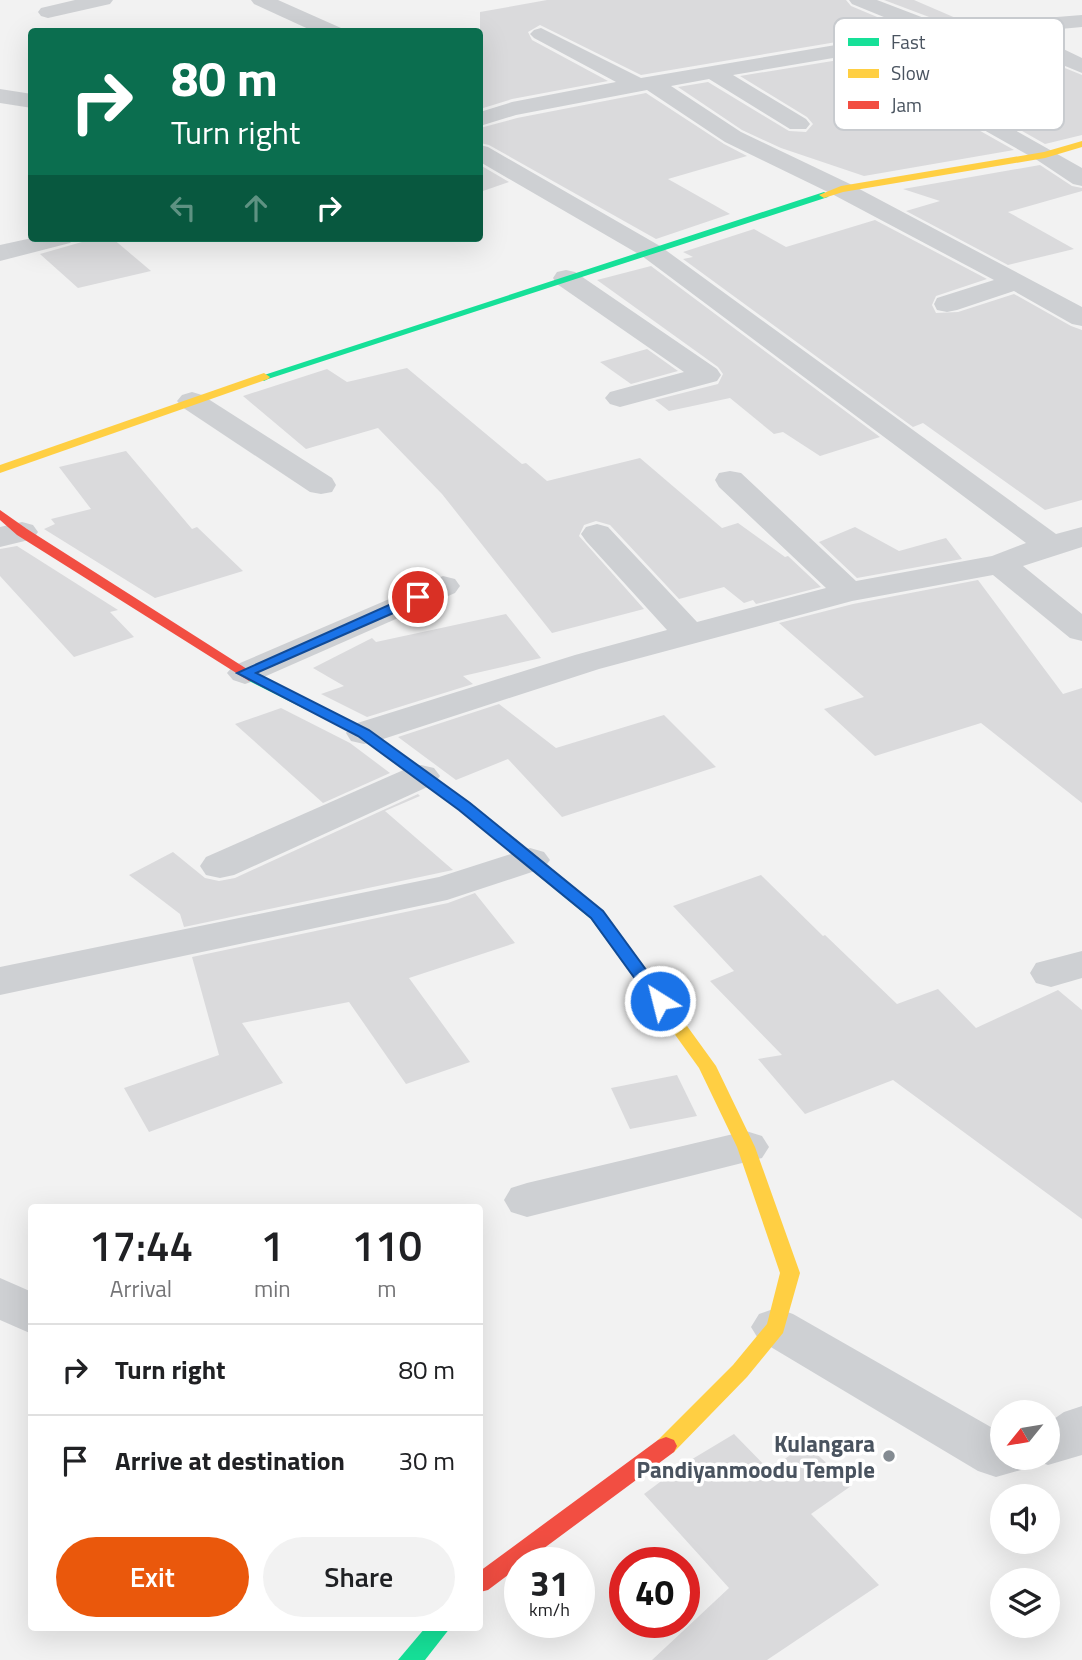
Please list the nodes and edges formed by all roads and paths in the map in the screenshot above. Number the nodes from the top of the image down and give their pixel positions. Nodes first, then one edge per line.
1 (103, 0) edge
2 (261, 0) edge
3 (859, 0) edge
4 (48, 12) dead end
5 (904, 18) edge
6 (325, 28) edge
7 (541, 34) dead end
8 (834, 50) edge
9 (1064, 58) edge
10 (1082, 66) edge
11 (712, 72) junction
12 (644, 83) junction
13 (0, 96) edge
14 (483, 96) edge
15 (28, 100) edge
16 (512, 109) junction
17 (483, 118) edge
18 (798, 124) dead end
19 (1001, 130) edge
20 (1082, 144) edge
21 (483, 154) edge
22 (1045, 155) junction
23 (1082, 179) edge
24 (841, 189) junction
25 (0, 224) edge
26 (44, 242) edge
27 (31, 245) junction
28 (650, 251) junction
29 (0, 253) edge
30 (566, 278) junction
31 (1017, 281) junction
32 (947, 304) dead end
33 (1082, 318) edge
34 (620, 398) dead end
35 (192, 401) junction
36 (0, 469) edge
37 (730, 480) dead end
38 (321, 485) dead end
39 (7, 528) edge
40 (597, 534) dead end
41 (1066, 541) edge
42 (1000, 564) junction
43 (443, 586) dead end
44 (849, 592) junction
45 (1082, 631) edge
46 (689, 634) junction
47 (245, 673) junction
48 (364, 733) junction
49 (421, 776) junction
50 (530, 860) junction
51 (220, 866) dead end
52 (0, 981) edge
53 (746, 1147) junction
54 (527, 1200) dead end
55 (0, 1297) edge
56 (28, 1313) edge
57 (776, 1327) junction
58 (1082, 1427) edge
59 (1060, 1441) edge
60 (990, 1452) edge
61 (483, 1577) edge
62 (436, 1631) edge
63 (410, 1660) edge

1 - 4 street
2 - 6 street
3 - 5 street
7 - 12 street
8 - 11 street
9 - 10 street
11 - 12 street
11 - 18 street
12 - 16 street
12 - 24 street
13 - 15 street
14 - 16 street
16 - 17 street
19 - 22 street
20 - 22 street
21 - 28 street
22 - 23 street
22 - 24 street
24 - 28 street
24 - 31 street
25 - 27 street
26 - 27 street
27 - 29 street
28 - 30 street
28 - 41 street
30 - 34 street
30 - 35 street
31 - 32 street
31 - 33 street
35 - 36 street
35 - 38 street
37 - 44 street
39 - 47 street
40 - 46 street
41 - 42 street
42 - 44 street
42 - 45 street
43 - 47 street
44 - 46 street
46 - 48 street
47 - 48 street
48 - 49 street
49 - 50 street
49 - 51 street
50 - 52 street
50 - 53 street
53 - 54 street
53 - 57 street
55 - 56 street
57 - 60 street
57 - 61 street
58 - 59 street
62 - 63 street

